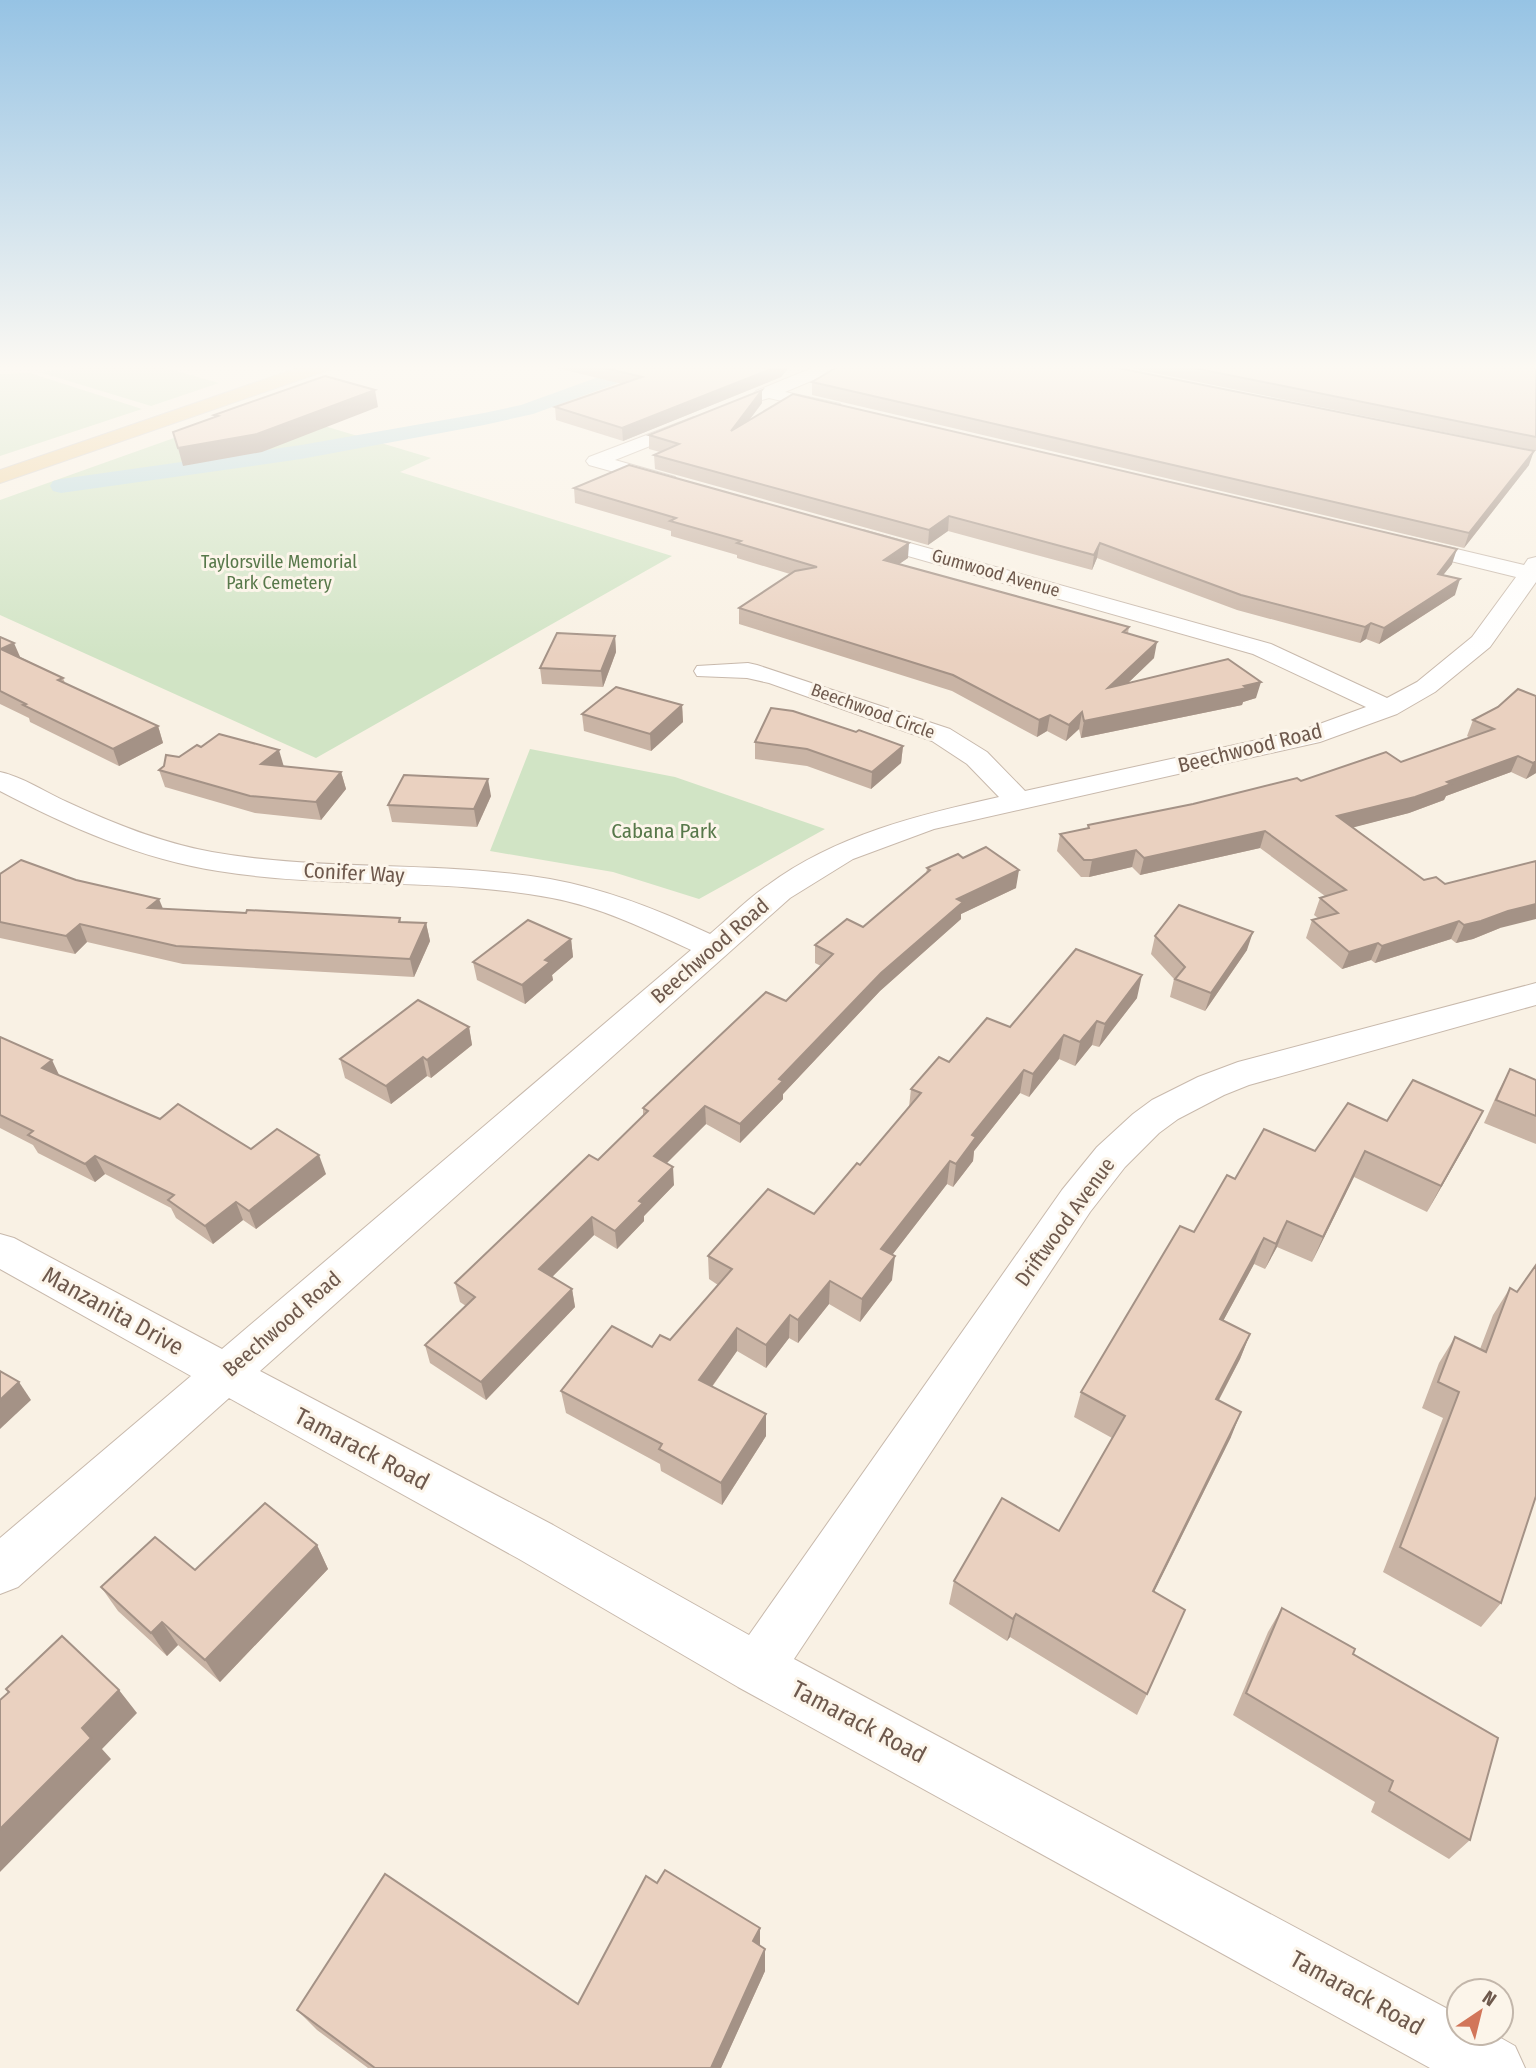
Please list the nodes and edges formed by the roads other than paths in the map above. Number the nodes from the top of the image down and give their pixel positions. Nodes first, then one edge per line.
1 (42, 463) edge
2 (601, 463) edge
3 (0, 477) edge
4 (686, 486) edge
5 (845, 531) edge
6 (1388, 539) edge
7 (1534, 571) edge
8 (706, 671) dead end
9 (1388, 708) junction
10 (0, 780) edge
11 (1018, 800) junction
12 (713, 948) junction
13 (1536, 994) edge
14 (0, 1250) edge
15 (225, 1374) junction
16 (0, 1570) edge
17 (757, 1668) junction
18 (1493, 2068) edge

1 - 3 main road
2 - 4 street
5 - 9 street, Gumwood Avenue
6 - 7 street
7 - 9 street, Beechwood Road
8 - 11 street, Beechwood Circle
9 - 11 street, Beechwood Road
10 - 12 street, Conifer Way
11 - 12 street, Beechwood Road
12 - 15 street, Beechwood Road
13 - 17 street, Driftwood Avenue
14 - 15 street, Manzanita Drive
15 - 16 street, Beechwood Road
15 - 17 street, Tamarack Road
17 - 18 street, Tamarack Road

